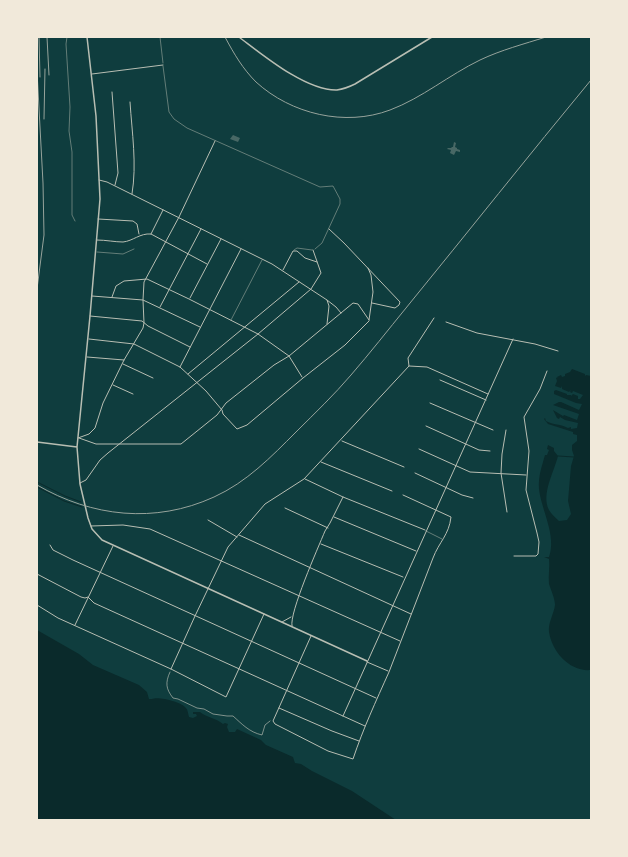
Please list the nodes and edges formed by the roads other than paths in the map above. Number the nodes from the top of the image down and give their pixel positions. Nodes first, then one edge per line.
1 (67, 37) edge
2 (87, 37) edge
3 (160, 37) edge
4 (239, 37) edge
5 (432, 37) edge
6 (163, 65) junction
7 (91, 74) junction
8 (112, 92) dead end
9 (130, 102) dead end
10 (215, 140) junction
11 (100, 180) junction
12 (114, 186) junction
13 (132, 195) junction
14 (163, 210) junction
15 (179, 217) junction
16 (98, 219) junction
17 (75, 221) dead end
18 (201, 228) junction
19 (329, 229) junction
20 (151, 234) junction
21 (140, 235) junction
22 (221, 238) junction
23 (97, 240) junction
24 (166, 242) junction
25 (134, 249) dead end
26 (242, 249) junction
27 (313, 250) junction
28 (293, 251) junction
29 (96, 252) junction
30 (187, 253) junction
31 (263, 259) junction
32 (317, 263) junction
33 (207, 264) junction
34 (368, 268) junction
35 (283, 270) junction
36 (147, 279) junction
37 (300, 282) junction
38 (311, 289) junction
39 (170, 290) junction
40 (92, 296) junction
41 (112, 297) junction
42 (189, 299) junction
43 (143, 300) junction
44 (327, 300) junction
45 (372, 303) junction
46 (159, 308) junction
47 (210, 310) junction
48 (341, 313) junction
49 (90, 316) junction
50 (434, 318) dead end
51 (231, 320) junction
52 (369, 321) junction
53 (446, 322) dead end
54 (144, 323) junction
55 (327, 325) junction
56 (245, 327) junction
57 (201, 328) junction
58 (258, 334) junction
59 (88, 339) junction
60 (513, 339) junction
61 (134, 344) junction
62 (190, 347) junction
63 (558, 351) dead end
64 (289, 356) junction
65 (86, 357) junction
66 (124, 360) junction
67 (122, 364) junction
68 (409, 366) junction
69 (180, 367) junction
70 (547, 371) dead end
71 (187, 374) junction
72 (153, 378) dead end
73 (303, 378) junction
74 (440, 380) dead end
75 (196, 383) junction
76 (113, 385) junction
77 (133, 394) dead end
78 (488, 394) junction
79 (486, 400) junction
80 (430, 402) dead end
81 (222, 410) junction
82 (475, 422) junction
83 (426, 426) dead end
84 (493, 430) dead end
85 (506, 430) dead end
86 (78, 438) junction
87 (341, 440) junction
88 (37, 442) edge
89 (121, 444) junction
90 (465, 444) junction
91 (77, 447) junction
92 (419, 449) dead end
93 (490, 451) dead end
94 (321, 462) junction
95 (455, 466) junction
96 (404, 467) dead end
97 (415, 473) dead end
98 (501, 473) junction
99 (527, 475) junction
100 (304, 479) junction
101 (80, 484) junction
102 (446, 488) junction
103 (392, 491) dead end
104 (403, 495) dead end
105 (343, 496) junction
106 (473, 498) dead end
107 (285, 508) dead end
108 (435, 509) junction
109 (507, 512) dead end
110 (333, 517) junction
111 (208, 520) dead end
112 (90, 526) junction
113 (328, 528) junction
114 (426, 531) junction
115 (238, 536) junction
116 (443, 540) junction
117 (320, 544) junction
118 (50, 545) dead end
119 (113, 545) junction
120 (416, 551) junction
121 (514, 556) dead end
122 (221, 560) junction
123 (310, 568) junction
124 (100, 573) junction
125 (37, 574) edge
126 (404, 578) junction
127 (208, 588) junction
128 (299, 596) junction
129 (88, 597) junction
130 (37, 605) edge
131 (392, 605) junction
132 (264, 614) junction
133 (411, 614) junction
134 (194, 616) junction
135 (292, 616) junction
136 (282, 622) junction
137 (75, 625) junction
138 (292, 626) junction
139 (380, 632) junction
140 (311, 635) junction
141 (251, 641) junction
142 (400, 641) junction
143 (183, 643) junction
144 (367, 661) junction
145 (299, 664) junction
146 (239, 668) junction
147 (171, 669) junction
148 (389, 671) junction
149 (355, 689) junction
150 (287, 690) junction
151 (377, 699) junction
152 (278, 707) junction
153 (343, 716) junction
154 (366, 726) junction
155 (359, 742) junction

1 - 17 lane
2 - 7 street
3 - 6 lane
4 - 5 street
6 - 7 street
6 - 10 lane
7 - 11 street
8 - 12 street
9 - 13 street
10 - 15 street
10 - 19 lane
11 - 12 street
11 - 16 street
12 - 13 street
13 - 14 street
14 - 15 street
14 - 20 street
15 - 18 street
15 - 24 street
16 - 21 street
16 - 23 street
18 - 22 street
18 - 30 street
19 - 27 lane
19 - 34 street
20 - 21 street
20 - 24 street
21 - 23 street
22 - 26 street
22 - 33 street
23 - 29 street
24 - 30 street
24 - 36 street
25 - 29 lane
26 - 31 street
26 - 47 street
27 - 28 lane
27 - 32 street
28 - 32 street
28 - 35 street
29 - 40 street
30 - 33 street
30 - 39 street
31 - 35 street
31 - 51 lane
32 - 38 street
33 - 42 street
34 - 45 street
34 - 45 street
35 - 37 street
36 - 39 street
36 - 41 street
36 - 43 street
37 - 38 street
37 - 56 street
38 - 44 street
38 - 58 street
39 - 42 street
39 - 46 street
40 - 41 street
40 - 49 street
41 - 43 street
42 - 47 street
43 - 46 street
43 - 54 street
44 - 48 street
44 - 55 street
45 - 52 street
46 - 57 street
47 - 51 street
47 - 57 street
48 - 52 street
48 - 55 street
49 - 54 street
49 - 59 street
50 - 68 street
51 - 56 street
52 - 73 street
53 - 60 street
54 - 61 street
54 - 62 street
55 - 64 street
56 - 58 street
56 - 71 street
57 - 62 street
58 - 64 street
58 - 75 street
59 - 61 street
59 - 65 street
60 - 63 street
60 - 78 street
61 - 66 street
61 - 69 street
62 - 69 street
64 - 73 street
64 - 81 street
65 - 66 street
65 - 86 street
66 - 67 street
67 - 72 street
67 - 76 street
68 - 78 street
68 - 87 street
69 - 71 street
70 - 99 street
71 - 75 street
73 - 81 street
74 - 79 street
75 - 81 street
75 - 89 street
76 - 77 street
76 - 86 street
78 - 79 street
79 - 82 street
80 - 82 street
81 - 89 street
82 - 84 street
82 - 90 street
83 - 90 street
85 - 98 street
86 - 89 street
86 - 91 street
87 - 94 street
87 - 96 street
88 - 91 street
89 - 101 street
90 - 93 street
90 - 95 street
91 - 101 street
92 - 95 street
94 - 100 street
94 - 103 street
95 - 98 street
95 - 102 street
97 - 102 street
98 - 99 street
98 - 109 street
99 - 121 street
100 - 105 street
100 - 115 street
101 - 112 street
102 - 106 street
102 - 108 street
104 - 108 street
105 - 110 street
105 - 114 street
107 - 113 street
108 - 114 street
108 - 116 street
110 - 113 street
110 - 120 street
111 - 115 street
112 - 119 street
112 - 122 street
113 - 117 street
114 - 116 lane
114 - 120 street
115 - 122 street
115 - 123 street
116 - 133 street
117 - 123 street
117 - 126 street
118 - 124 street
119 - 124 street
119 - 127 street
120 - 126 street
122 - 127 street
122 - 128 street
123 - 128 street
123 - 131 street
124 - 129 street
124 - 134 street
125 - 129 street
126 - 131 street
127 - 132 street
127 - 134 street
128 - 135 street
128 - 139 street
129 - 137 street
129 - 143 street
130 - 137 street
131 - 133 street
131 - 139 street
132 - 136 street
132 - 141 street
133 - 142 street
134 - 141 street
134 - 143 street
135 - 136 street
135 - 138 street
136 - 138 street
137 - 147 street
138 - 140 street
139 - 142 street
139 - 144 street
140 - 144 street
140 - 145 street
141 - 145 street
141 - 146 street
142 - 148 street
143 - 146 street
143 - 147 street
144 - 148 street
144 - 149 street
145 - 149 street
145 - 150 street
146 - 147 street
146 - 150 street
148 - 151 street
149 - 151 street
149 - 153 street
150 - 152 street
150 - 153 street
151 - 154 street
152 - 155 street
152 - 155 street
153 - 154 street
154 - 155 street

